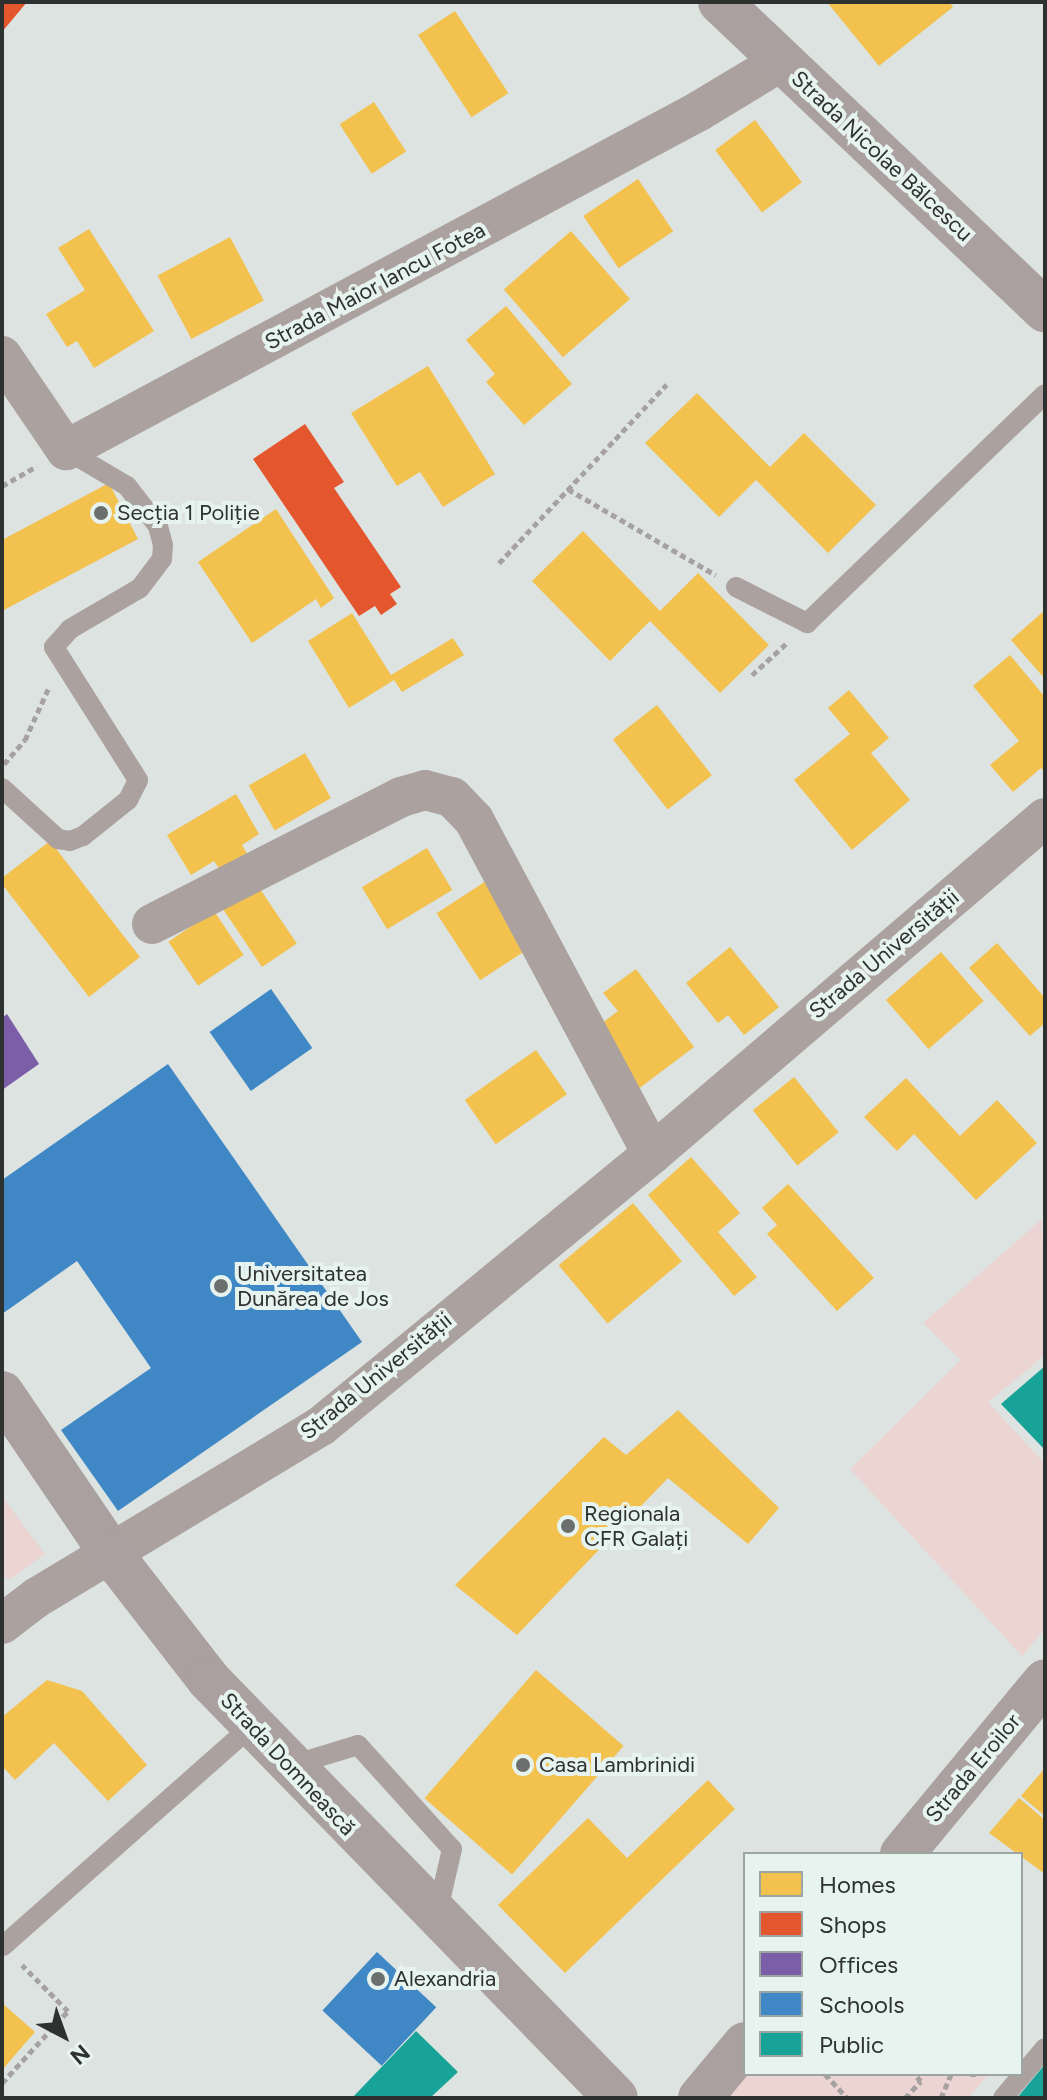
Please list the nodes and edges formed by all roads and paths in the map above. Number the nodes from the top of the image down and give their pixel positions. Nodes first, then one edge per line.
1 (720, 2) edge
2 (782, 61) junction
3 (1045, 310) edge
4 (2, 356) edge
5 (667, 384) dead end
6 (1045, 394) edge
7 (66, 450) junction
8 (568, 489) junction
9 (499, 563) dead end
10 (736, 587) joint
11 (807, 623) junction
12 (54, 647) junction
13 (752, 675) dead end
14 (2, 766) edge
15 (2, 788) edge
16 (1045, 818) edge
17 (152, 924) dead end
18 (652, 1154) junction
19 (2, 1393) edge
20 (112, 1555) junction
21 (2, 1624) edge
22 (1045, 1681) edge
23 (252, 1726) junction
24 (289, 1766) junction
25 (904, 1852) edge
26 (437, 1916) junction
27 (3, 1946) edge
28 (743, 2046) edge
29 (1045, 2048) edge
30 (1023, 2074) edge
31 (827, 2076) edge
32 (916, 2076) edge
33 (950, 2076) edge
34 (1021, 2076) edge
35 (2, 2083) edge
36 (616, 2098) edge
37 (700, 2098) edge
38 (847, 2098) edge
39 (905, 2098) edge
40 (941, 2098) edge
41 (1003, 2098) edge

1 - 2 main road, Strada Nicolae Bălcescu
2 - 3 main road, Strada Nicolae Bălcescu
2 - 7 street, Strada Maior Iancu Fotea
4 - 7 street
5 - 8 path
6 - 11 lane
7 - 12 lane
8 - 9 path
8 - 10 path
10 - 11 lane
11 - 13 path
12 - 14 path
12 - 15 lane
16 - 18 street, Strada Universității
17 - 18 street
18 - 20 street, Strada Universității
19 - 20 main road, Strada Domnească
20 - 21 street, Strada Universității
20 - 23 main road, Strada Domnească
22 - 25 main road, Strada Eroilor
23 - 24 main road, Strada Domnească
23 - 27 lane
24 - 26 main road, Strada Domnească
24 - 26 lane
26 - 36 main road, Strada Domnească
27 - 35 path
28 - 37 main road
29 - 30 lane
31 - 38 path
32 - 39 path
33 - 40 path
34 - 41 lane

